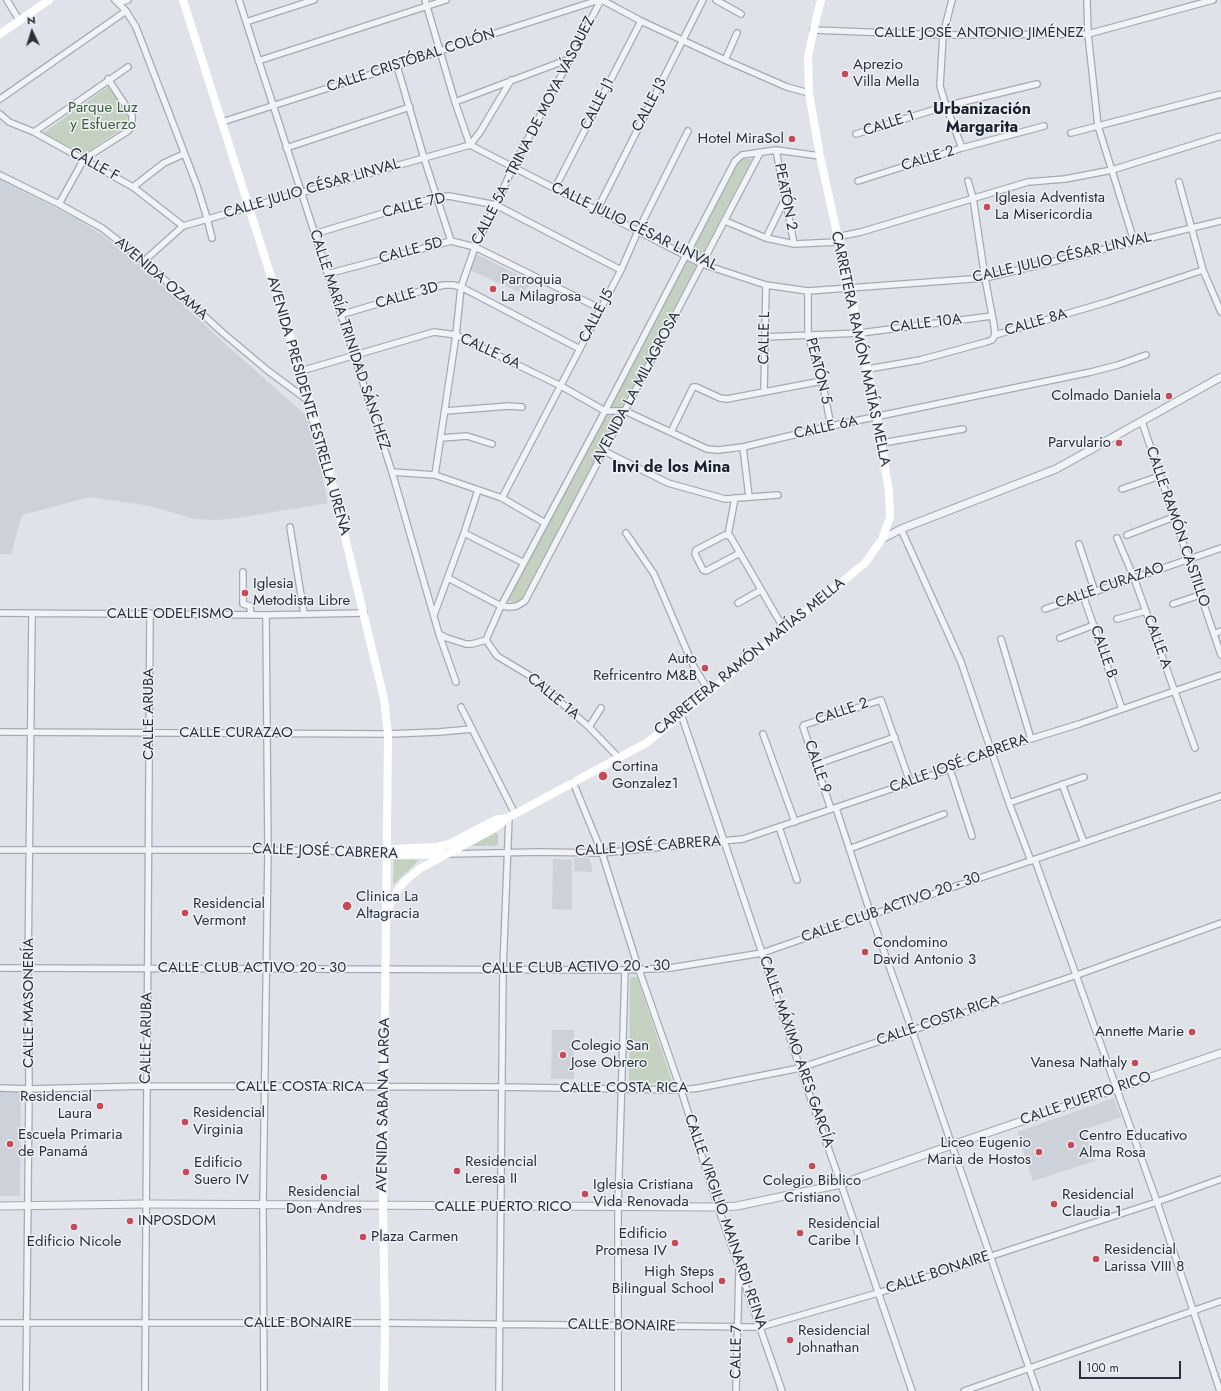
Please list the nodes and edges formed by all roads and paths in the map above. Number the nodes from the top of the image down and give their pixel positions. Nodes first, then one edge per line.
1 (7, 0) edge
2 (49, 0) edge
3 (128, 0) edge
4 (184, 0) edge
5 (239, 0) edge
6 (314, 0) edge
7 (446, 0) edge
8 (601, 0) edge
9 (703, 0) edge
10 (716, 0) edge
11 (821, 0) edge
12 (952, 0) edge
13 (1088, 0) edge
14 (1213, 0) edge
15 (117, 2) edge
16 (426, 3) edge
17 (126, 11) junction
18 (741, 14) dead end
19 (19, 20) junction
20 (641, 21) junction
21 (246, 22) junction
22 (813, 30) junction
23 (737, 33) dead end
24 (0, 34) edge
25 (1088, 34) junction
26 (943, 35) junction
27 (683, 40) junction
28 (440, 51) junction
29 (569, 59) junction
30 (725, 60) junction
31 (258, 61) junction
32 (397, 66) junction
33 (128, 67) dead end
34 (108, 80) junction
35 (511, 80) junction
36 (1038, 84) dead end
37 (809, 93) junction
38 (1221, 94) edge
39 (0, 99) edge
40 (455, 102) junction
41 (273, 106) junction
42 (946, 106) junction
43 (410, 107) junction
44 (0, 114) edge
45 (222, 122) junction
46 (1044, 126) dead end
47 (1098, 126) junction
48 (688, 131) dead end
49 (34, 132) junction
50 (1071, 133) dead end
51 (856, 134) dead end
52 (1221, 136) edge
53 (470, 145) junction
54 (286, 148) junction
55 (962, 148) junction
56 (776, 150) junction
57 (760, 153) junction
58 (184, 154) junction
59 (820, 156) junction
60 (424, 158) junction
61 (84, 159) junction
62 (513, 167) junction
63 (1112, 170) junction
64 (0, 175) edge
65 (858, 181) dead end
66 (968, 181) dead end
67 (1179, 182) dead end
68 (133, 187) junction
69 (555, 188) junction
70 (301, 193) junction
71 (437, 197) junction
72 (785, 198) junction
73 (974, 198) junction
74 (59, 204) junction
75 (496, 205) junction
76 (250, 208) junction
77 (596, 210) junction
78 (207, 218) junction
79 (725, 221) junction
80 (1221, 221) edge
81 (183, 226) junction
82 (1192, 229) junction
83 (638, 231) junction
84 (314, 234) junction
85 (212, 238) dead end
86 (766, 238) junction
87 (838, 240) junction
88 (451, 241) junction
89 (1134, 241) junction
90 (794, 244) junction
91 (475, 247) junction
92 (686, 255) junction
93 (144, 261) junction
94 (702, 264) junction
95 (621, 270) junction
96 (1204, 270) junction
97 (327, 274) junction
98 (985, 278) junction
99 (766, 285) junction
100 (461, 287) junction
101 (848, 288) junction
102 (808, 291) junction
103 (601, 309) junction
104 (1221, 312) edge
105 (340, 315) junction
106 (992, 316) junction
107 (860, 333) junction
108 (456, 335) junction
109 (808, 335) junction
110 (995, 335) junction
111 (765, 336) junction
112 (580, 349) junction
113 (1146, 355) dead end
114 (354, 356) junction
115 (868, 369) junction
116 (301, 371) junction
117 (1221, 377) edge
118 (822, 381) junction
119 (561, 386) junction
120 (764, 392) junction
121 (310, 402) junction
122 (522, 407) dead end
123 (445, 411) junction
124 (605, 411) junction
125 (625, 411) junction
126 (877, 417) junction
127 (1142, 422) junction
128 (831, 426) junction
129 (963, 429) dead end
130 (671, 432) junction
131 (440, 438) junction
132 (882, 443) junction
133 (492, 444) dead end
134 (743, 447) junction
135 (604, 451) junction
136 (392, 472) junction
137 (435, 475) junction
138 (1160, 476) junction
139 (1122, 489) dead end
140 (478, 490) junction
141 (778, 495) dead end
142 (748, 497) junction
143 (502, 498) junction
144 (735, 498) junction
145 (1174, 517) junction
146 (545, 523) junction
147 (290, 527) dead end
148 (901, 528) junction
149 (464, 533) junction
150 (626, 533) dead end
151 (1127, 534) dead end
152 (728, 535) junction
153 (1117, 538) dead end
154 (882, 539) junction
155 (1079, 544) dead end
156 (1221, 548) edge
157 (740, 553) junction
158 (1189, 559) junction
159 (524, 564) junction
160 (243, 572) dead end
161 (448, 578) junction
162 (1134, 578) junction
163 (761, 590) junction
164 (1095, 592) junction
165 (1200, 595) junction
166 (1083, 596) junction
167 (738, 603) dead end
168 (1173, 604) dead end
169 (501, 606) junction
170 (1045, 609) dead end
171 (1146, 611) junction
172 (0, 613) edge
173 (150, 613) junction
174 (364, 613) junction
175 (32, 614) junction
176 (304, 614) junction
177 (251, 615) junction
178 (266, 615) junction
179 (434, 615) junction
180 (1117, 619) dead end
181 (1094, 625) junction
182 (784, 629) junction
183 (1221, 631) edge
184 (439, 634) junction
185 (1214, 634) junction
186 (1060, 638) dead end
187 (1001, 639) dead end
188 (486, 640) junction
189 (1221, 655) edge
190 (1221, 675) edge
191 (456, 682) dead end
192 (709, 691) junction
193 (1175, 691) junction
194 (461, 707) dead end
195 (602, 708) dead end
196 (1122, 709) junction
197 (681, 714) junction
198 (803, 725) joint
199 (589, 727) junction
200 (472, 729) junction
201 (0, 732) edge
202 (31, 732) junction
203 (149, 732) junction
204 (267, 733) junction
205 (388, 734) junction
206 (763, 734) dead end
207 (895, 737) junction
208 (1031, 738) junction
209 (1195, 748) dead end
210 (992, 751) junction
211 (619, 758) junction
212 (816, 765) junction
213 (950, 769) junction
214 (1084, 777) dead end
215 (573, 782) junction
216 (910, 782) junction
217 (1062, 784) junction
218 (1221, 796) edge
219 (1009, 803) junction
220 (833, 809) junction
221 (944, 814) dead end
222 (509, 816) junction
223 (388, 820) joint
224 (794, 822) junction
225 (779, 827) junction
226 (972, 836) dead end
227 (724, 842) junction
228 (1084, 843) junction
229 (849, 849) junction
230 (0, 850) edge
231 (149, 850) junction
232 (268, 850) junction
233 (29, 851) junction
234 (386, 852) junction
235 (508, 853) junction
236 (602, 853) junction
237 (446, 854) junction
238 (1033, 860) junction
239 (797, 880) dead end
240 (387, 911) junction
241 (870, 915) junction
242 (1221, 923) edge
243 (762, 953) junction
244 (0, 968) edge
245 (148, 968) junction
246 (265, 968) junction
247 (28, 969) junction
248 (503, 969) junction
249 (386, 970) junction
250 (625, 970) junction
251 (639, 970) junction
252 (1077, 975) junction
253 (912, 1030) junction
254 (1221, 1053) edge
255 (800, 1068) junction
256 (146, 1086) junction
257 (264, 1087) junction
258 (502, 1087) junction
259 (0, 1088) edge
260 (384, 1088) junction
261 (29, 1089) junction
262 (621, 1089) junction
263 (1117, 1089) junction
264 (681, 1090) junction
265 (952, 1144) junction
266 (1221, 1179) edge
267 (841, 1184) junction
268 (1157, 1202) junction
269 (146, 1204) junction
270 (263, 1205) junction
271 (0, 1206) edge
272 (27, 1206) junction
273 (383, 1206) junction
274 (501, 1207) junction
275 (618, 1207) junction
276 (718, 1207) junction
277 (990, 1256) junction
278 (739, 1266) junction
279 (878, 1293) junction
280 (1221, 1301) edge
281 (1193, 1311) junction
282 (0, 1323) edge
283 (146, 1323) junction
284 (264, 1323) junction
285 (385, 1323) junction
286 (26, 1324) junction
287 (499, 1324) junction
288 (618, 1326) junction
289 (760, 1327) junction
290 (737, 1328) junction
291 (1028, 1368) junction
292 (26, 1391) edge
293 (145, 1391) edge
294 (264, 1391) edge
295 (384, 1391) edge
296 (499, 1391) edge
297 (618, 1391) edge
298 (736, 1391) edge
299 (782, 1391) edge
300 (912, 1391) edge
301 (964, 1391) edge
302 (1036, 1391) edge
303 (1220, 1391) edge

1 - 19 street
2 - 19 main road
3 - 15 street
4 - 45 main road, AVENIDA PRESIDENTE ESTRELLA UREÑA
5 - 21 street, CALLE MARÍA TRINIDAD SÁNCHEZ
6 - 21 street
7 - 16 street
8 - 20 street
8 - 28 street, CALLE CRISTÓBAL COLÓN
8 - 29 street, CALLE 5A - TRINA DE MOYA VÁSQUEZ
9 - 27 street, CALLE J3
10 - 18 street
11 - 22 main road, CARRETERA RAMÓN MATÍAS MELLA
12 - 26 street
13 - 25 street
14 - 25 street, CALLE JOSÉ ANTONIO JIMÉNEZ
15 - 17 street
16 - 28 street
16 - 31 street
17 - 39 street
17 - 58 street
19 - 24 main road
20 - 27 street
20 - 69 street, CALLE J1
21 - 31 street, CALLE MARÍA TRINIDAD SÁNCHEZ
22 - 26 street, CALLE JOSÉ ANTONIO JIMÉNEZ
22 - 37 main road, CARRETERA RAMÓN MATÍAS MELLA
23 - 30 street
25 - 26 street, CALLE JOSÉ ANTONIO JIMÉNEZ
25 - 47 street
26 - 42 street
27 - 30 street
27 - 77 street, CALLE J3
28 - 32 street, CALLE CRISTÓBAL COLÓN
28 - 40 street
29 - 35 street
29 - 62 street, CALLE 5A - TRINA DE MOYA VÁSQUEZ
30 - 37 street
31 - 41 street, CALLE MARÍA TRINIDAD SÁNCHEZ
32 - 41 street, CALLE CRISTÓBAL COLÓN
32 - 43 street
33 - 34 street
34 - 49 street
34 - 61 street
35 - 40 street
35 - 53 street
36 - 42 street, CALLE 1
37 - 59 main road, CARRETERA RAMÓN MATÍAS MELLA
38 - 47 street
40 - 53 street
41 - 45 street, CALLE CRISTÓBAL COLÓN
41 - 54 street, CALLE MARÍA TRINIDAD SÁNCHEZ
42 - 51 street, CALLE 1
42 - 55 street
43 - 54 street
43 - 60 street
44 - 49 street, CALLE F
45 - 76 main road, AVENIDA PRESIDENTE ESTRELLA UREÑA
46 - 55 street, CALLE 2
47 - 50 street
47 - 63 street
48 - 83 street, CALLE J5
49 - 61 street, CALLE F
52 - 63 street
53 - 60 street, CALLE JULIO CÉSAR LINVAL
53 - 62 street, CALLE JULIO CÉSAR LINVAL
54 - 70 street, CALLE MARÍA TRINIDAD SÁNCHEZ
55 - 65 street, CALLE 2
56 - 57 street, AVENIDA LA MILAGROSA
56 - 59 street, AVENIDA LA MILAGROSA
56 - 72 street, PEATÓN 2
57 - 79 street, AVENIDA LA MILAGROSA
57 - 92 street, AVENIDA LA MILAGROSA
58 - 68 street
58 - 78 street
59 - 87 main road, CARRETERA RAMÓN MATÍAS MELLA
60 - 70 street, CALLE JULIO CÉSAR LINVAL
60 - 71 street
61 - 68 street, CALLE F
61 - 74 street
62 - 69 street, CALLE JULIO CÉSAR LINVAL
62 - 75 street, CALLE 5A - TRINA DE MOYA VÁSQUEZ
63 - 73 street
63 - 89 street
64 - 74 street, AVENIDA OZAMA
66 - 73 street
67 - 82 street
68 - 81 street, CALLE F
69 - 77 street, CALLE JULIO CÉSAR LINVAL
70 - 76 street, CALLE JULIO CÉSAR LINVAL
70 - 84 street, CALLE MARÍA TRINIDAD SÁNCHEZ
71 - 75 street, CALLE 7D
71 - 84 street, CALLE 7D
71 - 88 street
72 - 86 street
72 - 90 street, PEATÓN 2
73 - 87 street
73 - 98 street
74 - 93 street, AVENIDA OZAMA
75 - 91 street, CALLE 5A - TRINA DE MOYA VÁSQUEZ
75 - 95 street, CALLE 7D
76 - 78 street, CALLE JULIO CÉSAR LINVAL
76 - 116 main road, AVENIDA PRESIDENTE ESTRELLA UREÑA
77 - 83 street, CALLE JULIO CÉSAR LINVAL
78 - 81 street, CALLE JULIO CÉSAR LINVAL
78 - 85 street
79 - 86 street
79 - 94 street, AVENIDA LA MILAGROSA
80 - 82 street, CALLE JULIO CÉSAR LINVAL
81 - 93 street, CALLE JULIO CÉSAR LINVAL
82 - 89 street, CALLE JULIO CÉSAR LINVAL
82 - 96 street
83 - 92 street, CALLE JULIO CÉSAR LINVAL
83 - 95 street, CALLE J5
84 - 97 street, CALLE MARÍA TRINIDAD SÁNCHEZ
86 - 90 street
87 - 90 street
87 - 101 main road, CARRETERA RAMÓN MATÍAS MELLA
88 - 91 street, CALLE 5D
88 - 97 street, CALLE 5D
89 - 98 street, CALLE JULIO CÉSAR LINVAL
91 - 100 street, CALLE 5A - TRINA DE MOYA VÁSQUEZ
91 - 103 street, CALLE 5D
92 - 94 street, CALLE JULIO CÉSAR LINVAL
92 - 124 street, AVENIDA LA MILAGROSA
93 - 121 street, AVENIDA OZAMA
94 - 99 street, CALLE JULIO CÉSAR LINVAL
94 - 125 street, AVENIDA LA MILAGROSA
95 - 103 street, CALLE J5
96 - 104 street
96 - 110 street, CALLE 8A
97 - 105 street, CALLE MARÍA TRINIDAD SÁNCHEZ
98 - 101 street, CALLE JULIO CÉSAR LINVAL
98 - 106 street
99 - 102 street, CALLE JULIO CÉSAR LINVAL
99 - 111 street, CALLE L
100 - 105 street, CALLE 3D
100 - 108 street, CALLE 5A - TRINA DE MOYA VÁSQUEZ
100 - 112 street, CALLE 3D
101 - 102 street, CALLE JULIO CÉSAR LINVAL
101 - 107 main road, CARRETERA RAMÓN MATÍAS MELLA
102 - 109 street, PEATÓN 5
103 - 112 street, CALLE J5
105 - 114 street, CALLE MARÍA TRINIDAD SÁNCHEZ
106 - 107 street, CALLE 10A
106 - 110 street
107 - 109 street, CALLE 10A
107 - 115 main road, CARRETERA RAMÓN MATÍAS MELLA
108 - 114 street, CALLE 6A
108 - 119 street, CALLE 6A
108 - 123 street, CALLE 5A - TRINA DE MOYA VÁSQUEZ
109 - 111 street, CALLE 10A
109 - 118 street, PEATÓN 5
110 - 115 street, CALLE 8A
111 - 120 street, CALLE L
112 - 119 street, CALLE J5
113 - 126 street, CALLE 6A
114 - 116 street, CALLE 6A
114 - 136 street, CALLE MARÍA TRINIDAD SÁNCHEZ
115 - 126 main road, CARRETERA RAMÓN MATÍAS MELLA
116 - 121 main road, AVENIDA PRESIDENTE ESTRELLA UREÑA
117 - 127 street
118 - 120 street
118 - 128 street, PEATÓN 5
119 - 124 street, CALLE 6A
119 - 143 street, CALLE J5
120 - 130 street
121 - 174 main road, AVENIDA PRESIDENTE ESTRELLA UREÑA
122 - 123 street
123 - 131 street, CALLE 5A - TRINA DE MOYA VÁSQUEZ
124 - 125 street, CALLE 6A
124 - 146 street, AVENIDA LA MILAGROSA
125 - 130 street, CALLE 6A
125 - 135 street, AVENIDA LA MILAGROSA
126 - 128 street, CALLE 6A
126 - 132 main road, CARRETERA RAMÓN MATÍAS MELLA
127 - 138 street, CALLE RAMÓN CASTILLO
127 - 148 street
128 - 134 street, CALLE 6A
129 - 132 street
130 - 134 street, CALLE 6A
131 - 133 street
131 - 137 street, CALLE 5A - TRINA DE MOYA VÁSQUEZ
132 - 154 main road, CARRETERA RAMÓN MATÍAS MELLA
134 - 142 street
135 - 144 street
135 - 169 street, AVENIDA LA MILAGROSA
136 - 137 street
136 - 179 street, CALLE MARÍA TRINIDAD SÁNCHEZ
137 - 140 street
138 - 139 street
138 - 145 street, CALLE RAMÓN CASTILLO
140 - 143 street
140 - 149 street
141 - 142 street
142 - 144 street
143 - 146 street
144 - 152 street
145 - 151 street
145 - 158 street, CALLE RAMÓN CASTILLO
146 - 159 street, AVENIDA LA MILAGROSA
147 - 176 street
148 - 154 street
148 - 210 street
149 - 159 street
149 - 161 street
150 - 192 street
152 - 157 street
152 - 157 street
153 - 162 street, CALLE A
154 - 182 main road, CARRETERA RAMÓN MATÍAS MELLA
155 - 164 street
156 - 158 street, CALLE CURAZAO
157 - 163 street
158 - 162 street, CALLE CURAZAO
158 - 165 street, CALLE RAMÓN CASTILLO
159 - 169 street, AVENIDA LA MILAGROSA
160 - 177 street
161 - 169 street
161 - 179 street
162 - 164 street, CALLE CURAZAO
162 - 171 street, CALLE A
163 - 167 street
163 - 182 street
164 - 166 street, CALLE CURAZAO
165 - 168 street
165 - 185 street, CALLE RAMÓN CASTILLO
166 - 170 street, CALLE CURAZAO
166 - 181 street, CALLE B
169 - 188 street, AVENIDA LA MILAGROSA
171 - 180 street
171 - 193 street, CALLE A
172 - 175 street, CALLE ODELFISMO
173 - 175 street, CALLE ODELFISMO
173 - 177 street, CALLE ODELFISMO
173 - 203 street, CALLE ARUBA
174 - 176 street, CALLE ODELFISMO
174 - 205 main road, AVENIDA PRESIDENTE ESTRELLA UREÑA
175 - 202 street, CALLE MASONERÍA
176 - 178 street, CALLE ODELFISMO
177 - 178 street, CALLE ODELFISMO
178 - 204 street
179 - 184 street, CALLE MARÍA TRINIDAD SÁNCHEZ
181 - 186 street
181 - 196 street, CALLE B
182 - 192 main road, CARRETERA RAMÓN MATÍAS MELLA
183 - 185 street
184 - 188 street
184 - 191 street, CALLE MARÍA TRINIDAD SÁNCHEZ
185 - 189 street, CALLE RAMÓN CASTILLO
187 - 208 street
188 - 199 street, CALLE 1A
190 - 193 street, CALLE JOSÉ CABRERA
192 - 197 main road, CARRETERA RAMÓN MATÍAS MELLA
193 - 196 street, CALLE JOSÉ CABRERA
193 - 209 street, CALLE A
194 - 200 street
195 - 199 street
196 - 208 street, CALLE JOSÉ CABRERA
197 - 211 main road, CARRETERA RAMÓN MATÍAS MELLA
197 - 227 street, CALLE MÁXIMO ARES GARCÍA
198 - 207 street, CALLE 2
198 - 212 street, CALLE 9
199 - 211 street, CALLE 1A
200 - 205 street, CALLE CURAZAO
200 - 222 street
201 - 202 street, CALLE CURAZAO
202 - 203 street, CALLE CURAZAO
202 - 233 street, CALLE MASONERÍA
203 - 204 street, CALLE CURAZAO
203 - 231 street, CALLE ARUBA
204 - 205 street, CALLE CURAZAO
204 - 232 street
205 - 223 main road, AVENIDA PRESIDENTE ESTRELLA UREÑA
206 - 224 street
207 - 212 street
207 - 216 street
208 - 210 street, CALLE JOSÉ CABRERA
210 - 213 street, CALLE JOSÉ CABRERA
210 - 219 street
211 - 215 main road, CARRETERA RAMÓN MATÍAS MELLA
212 - 220 street, CALLE 9
213 - 216 street, CALLE JOSÉ CABRERA
213 - 226 street
214 - 217 street
215 - 222 main road, CARRETERA RAMÓN MATÍAS MELLA
215 - 236 street, CALLE VIRGILIO MAINARDI REINA
216 - 220 street, CALLE JOSÉ CABRERA
217 - 219 street
217 - 228 street
218 - 228 street, CALLE CLUB ACTIVO 20 - 30
219 - 238 street
220 - 224 street, CALLE JOSÉ CABRERA
220 - 229 street, CALLE 9
221 - 229 street
222 - 234 main road, CARRETERA RAMÓN MATÍAS MELLA
222 - 235 street
222 - 237 main road, CARRETERA RAMÓN MATÍAS MELLA
223 - 234 main road, AVENIDA SABANA LARGA
224 - 225 street, CALLE JOSÉ CABRERA
225 - 227 street, CALLE JOSÉ CABRERA
225 - 239 street
227 - 236 street, CALLE JOSÉ CABRERA
227 - 243 street, CALLE MÁXIMO ARES GARCÍA
228 - 238 street, CALLE CLUB ACTIVO 20 - 30
229 - 241 street, CALLE 9
230 - 233 street, CALLE JOSÉ CABRERA
231 - 232 street, CALLE JOSÉ CABRERA
231 - 233 street, CALLE JOSÉ CABRERA
231 - 245 street, CALLE ARUBA
232 - 234 street, CALLE JOSÉ CABRERA
232 - 246 street
233 - 247 street, CALLE MASONERÍA
234 - 237 main road, CALLE JOSÉ CABRERA
234 - 240 main road, AVENIDA SABANA LARGA
235 - 236 street, CALLE JOSÉ CABRERA
235 - 237 street, CALLE JOSÉ CABRERA
235 - 248 street
236 - 251 street, CALLE VIRGILIO MAINARDI REINA
237 - 240 main road, CARRETERA RAMÓN MATÍAS MELLA
238 - 241 street, CALLE CLUB ACTIVO 20 - 30
238 - 252 street
240 - 249 main road, AVENIDA SABANA LARGA
241 - 243 street, CALLE CLUB ACTIVO 20 - 30
241 - 253 street, CALLE 9
242 - 252 street, CALLE COSTA RICA
243 - 251 street, CALLE CLUB ACTIVO 20 - 30
243 - 255 street, CALLE MÁXIMO ARES GARCÍA
244 - 247 street, CALLE CLUB ACTIVO 20 - 30
245 - 246 street, CALLE CLUB ACTIVO 20 - 30
245 - 247 street, CALLE CLUB ACTIVO 20 - 30
245 - 256 street, CALLE ARUBA
246 - 249 street, CALLE CLUB ACTIVO 20 - 30
246 - 257 street
247 - 261 street, CALLE MASONERÍA
248 - 249 street, CALLE CLUB ACTIVO 20 - 30
248 - 250 street, CALLE CLUB ACTIVO 20 - 30
248 - 258 street
249 - 260 main road, AVENIDA SABANA LARGA
250 - 251 street, CALLE CLUB ACTIVO 20 - 30
250 - 262 street
251 - 264 street, CALLE VIRGILIO MAINARDI REINA
252 - 253 street, CALLE COSTA RICA
252 - 263 street
253 - 255 street, CALLE COSTA RICA
253 - 265 street, CALLE 9
254 - 263 street, CALLE PUERTO RICO
255 - 264 street, CALLE COSTA RICA
255 - 267 street, CALLE MÁXIMO ARES GARCÍA
256 - 257 street, CALLE COSTA RICA
256 - 261 street, CALLE COSTA RICA
256 - 269 street, CALLE ARUBA
257 - 260 street, CALLE COSTA RICA
257 - 270 street
258 - 260 street, CALLE COSTA RICA
258 - 262 street, CALLE COSTA RICA
258 - 274 street
259 - 261 street, CALLE COSTA RICA
260 - 273 main road, AVENIDA SABANA LARGA
261 - 272 street, CALLE MASONERÍA
262 - 264 street, CALLE COSTA RICA
262 - 275 street
263 - 265 street, CALLE PUERTO RICO
263 - 268 street
264 - 276 street, CALLE VIRGILIO MAINARDI REINA
265 - 267 street, CALLE PUERTO RICO
265 - 277 street, CALLE 9
266 - 268 street, CALLE BONAIRE
267 - 276 street, CALLE PUERTO RICO
267 - 279 street, CALLE MÁXIMO ARES GARCÍA
268 - 277 street, CALLE BONAIRE
268 - 281 street
269 - 270 street, CALLE PUERTO RICO
269 - 272 street, CALLE PUERTO RICO
269 - 283 street, CALLE ARUBA
270 - 273 street, CALLE PUERTO RICO
270 - 284 street
271 - 272 street, CALLE PUERTO RICO
272 - 286 street, CALLE MASONERÍA
273 - 274 street, CALLE PUERTO RICO
273 - 285 main road, AVENIDA SABANA LARGA
274 - 275 street, CALLE PUERTO RICO
274 - 287 street
275 - 276 street, CALLE PUERTO RICO
275 - 288 street
276 - 278 street, CALLE VIRGILIO MAINARDI REINA
277 - 279 street, CALLE BONAIRE
277 - 291 street, CALLE 9
278 - 289 street, CALLE VIRGILIO MAINARDI REINA
278 - 290 street, CALLE 7
279 - 289 street, CALLE BONAIRE
279 - 300 street, CALLE MÁXIMO ARES GARCÍA
280 - 281 street
281 - 291 street
281 - 303 street
282 - 286 street, CALLE BONAIRE
283 - 284 street, CALLE BONAIRE
283 - 286 street, CALLE BONAIRE
283 - 293 street, CALLE ARUBA
284 - 285 street, CALLE BONAIRE
284 - 294 street
285 - 287 street, CALLE BONAIRE
285 - 295 main road, AVENIDA SABANA LARGA
286 - 292 street, CALLE MASONERÍA
287 - 288 street, CALLE BONAIRE
287 - 296 street
288 - 290 street, CALLE BONAIRE
288 - 297 street
289 - 290 street, CALLE BONAIRE
289 - 299 street, CALLE VIRGILIO MAINARDI REINA
290 - 298 street, CALLE 7
291 - 301 street
291 - 302 street, CALLE 9

